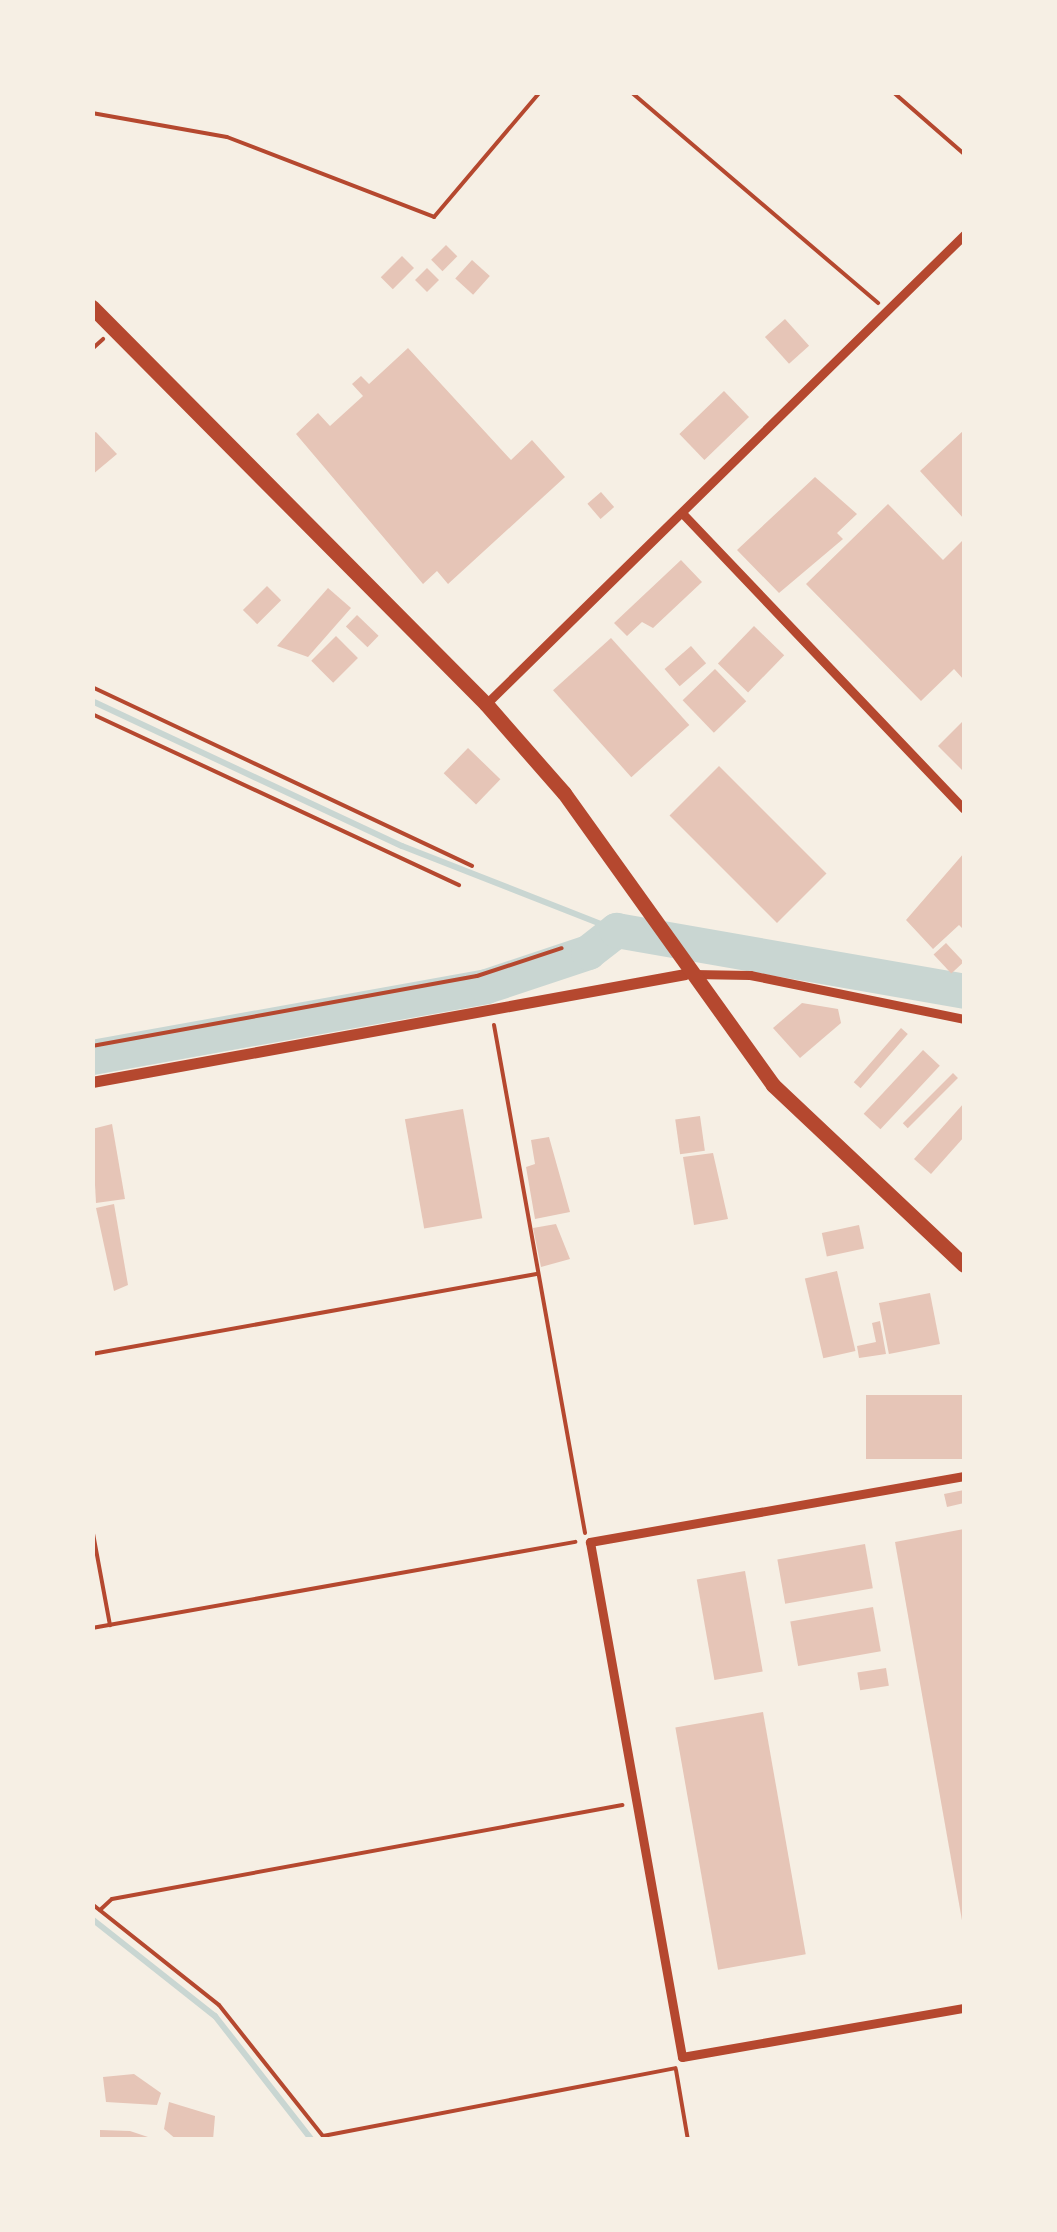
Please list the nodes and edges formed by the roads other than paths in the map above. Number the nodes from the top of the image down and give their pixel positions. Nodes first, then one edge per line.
1 (964, 235) edge
2 (92, 307) edge
3 (683, 514) junction
4 (486, 704) junction
5 (964, 809) edge
6 (683, 971) junction
7 (964, 1020) edge
8 (92, 1082) edge
9 (964, 1265) edge
10 (964, 1476) edge
11 (964, 2008) edge

1 - 3 street
2 - 4 highway
3 - 4 street
3 - 5 street
4 - 6 highway
6 - 7 street
6 - 8 street
6 - 9 highway
10 - 11 street

